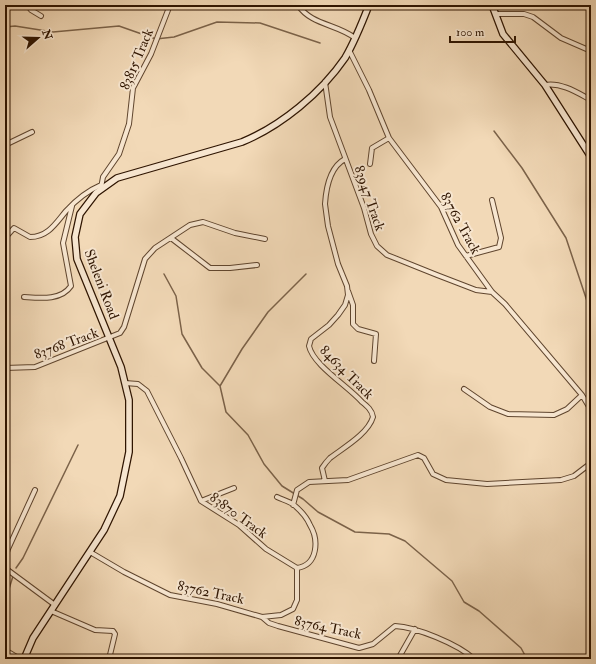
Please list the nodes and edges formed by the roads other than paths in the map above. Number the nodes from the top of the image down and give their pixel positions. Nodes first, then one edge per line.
1 (28, 5) edge
2 (170, 5) edge
3 (298, 5) edge
4 (369, 5) edge
5 (492, 5) edge
6 (495, 14) junction
7 (42, 16) dead end
8 (355, 38) junction
9 (349, 50) junction
10 (591, 51) edge
11 (325, 82) junction
12 (545, 86) junction
13 (591, 100) edge
14 (32, 132) dead end
15 (390, 138) junction
16 (5, 145) edge
17 (591, 157) edge
18 (344, 159) junction
19 (370, 164) dead end
20 (101, 187) junction
21 (492, 200) dead end
22 (72, 206) junction
23 (5, 238) edge
24 (171, 238) junction
25 (265, 239) dead end
26 (466, 256) junction
27 (257, 265) dead end
28 (348, 290) junction
29 (492, 292) junction
30 (24, 297) dead end
31 (110, 338) junction
32 (374, 361) dead end
33 (5, 368) edge
34 (125, 383) junction
35 (464, 389) dead end
36 (582, 395) junction
37 (591, 410) edge
38 (591, 463) edge
39 (325, 481) junction
40 (234, 488) dead end
41 (35, 490) dead end
42 (277, 497) dead end
43 (201, 501) junction
44 (293, 505) junction
45 (90, 552) junction
46 (5, 559) edge
47 (5, 568) edge
48 (297, 568) junction
49 (55, 605) junction
50 (51, 611) junction
51 (262, 617) junction
52 (415, 629) junction
53 (5, 650) edge
54 (20, 659) edge
55 (24, 659) edge
56 (109, 659) edge
57 (398, 659) edge
58 (474, 659) edge

1 - 7 street
2 - 20 street, 83815 Track
3 - 8 street
4 - 8 street, Sheleni Road
5 - 6 street
6 - 10 street
6 - 12 street
8 - 9 street, Sheleni Road
9 - 11 street, Sheleni Road
9 - 15 street, 83762 Track
11 - 18 street, 83947 Track
11 - 20 street, Sheleni Road
12 - 13 street
12 - 17 street
14 - 16 street
15 - 19 street
15 - 26 street, 83762 Track
18 - 28 street
18 - 29 street, 83947 Track
20 - 22 street
20 - 31 street, Sheleni Road
21 - 26 street
22 - 23 street
22 - 30 street
24 - 25 street, 83768 Track
24 - 27 street
24 - 31 street, 83768 Track
26 - 29 street, 83762 Track
28 - 32 street
28 - 39 street, 84634 Track
29 - 36 street, 83762 Track
31 - 33 street, 83768 Track
31 - 34 street, Sheleni Road
34 - 43 street, 83870 Track
34 - 45 street, Sheleni Road
35 - 36 street
36 - 37 street, 83762 Track
38 - 39 street
39 - 44 street
40 - 43 street
41 - 46 street
42 - 44 street
43 - 48 street, 83870 Track
44 - 48 street
45 - 49 street, Sheleni Road
45 - 51 street, 83762 Track
47 - 49 street
48 - 51 street, 83762 Track
49 - 50 street, Sheleni Road
50 - 55 street, Sheleni Road
50 - 56 street
51 - 52 street, 83764 Track
52 - 57 street
52 - 58 street, 83764 Track
53 - 54 street

